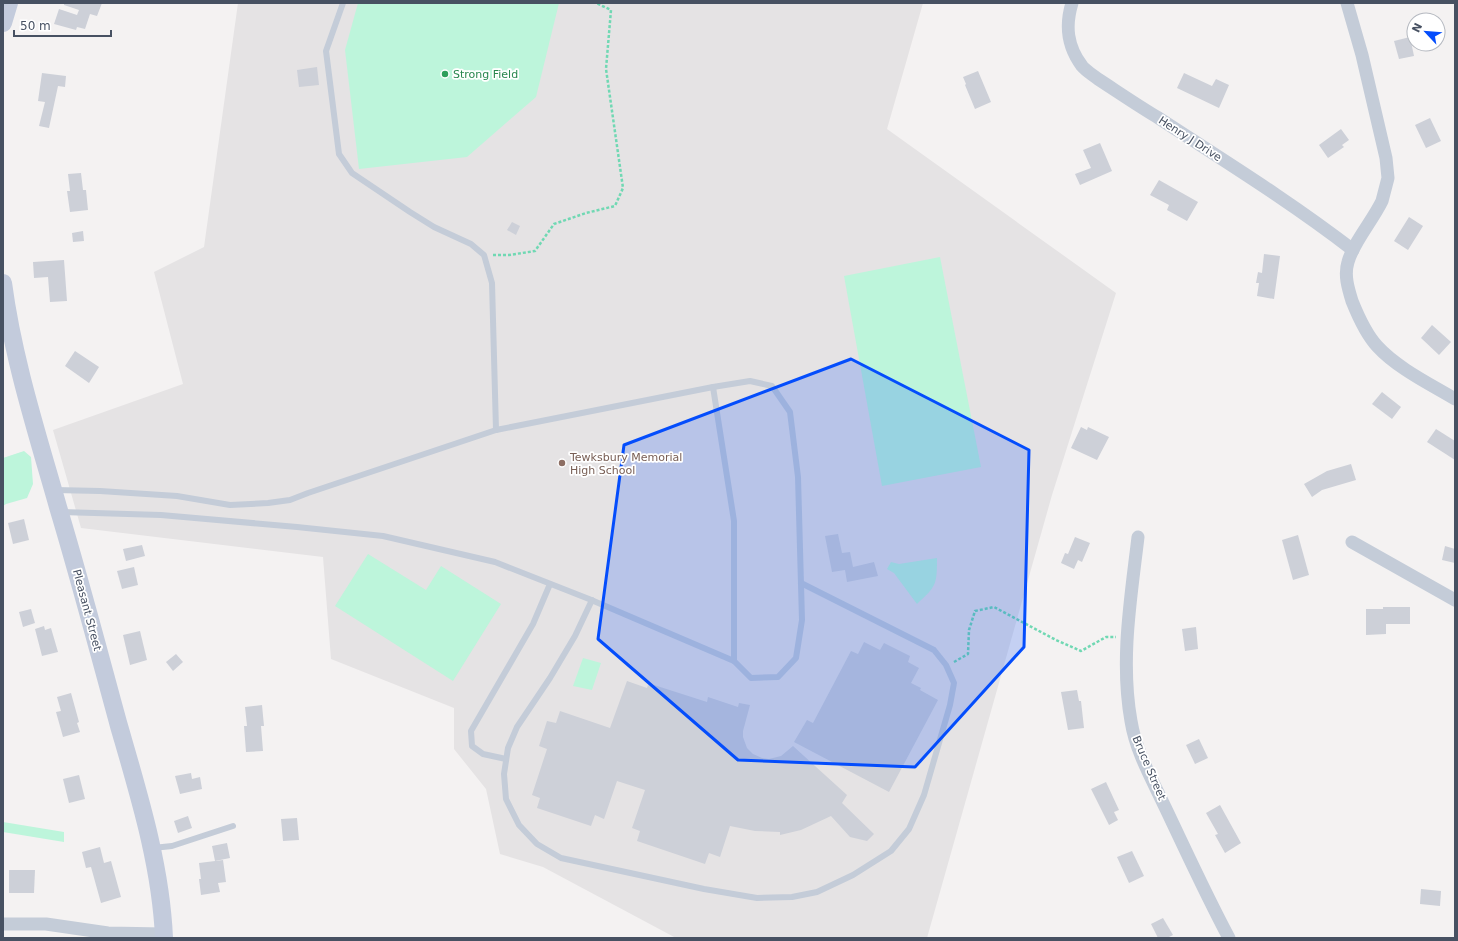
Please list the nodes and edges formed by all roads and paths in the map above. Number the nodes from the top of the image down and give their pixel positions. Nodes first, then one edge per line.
1 (343, 3) edge
2 (596, 3) edge
3 (1072, 3) edge
4 (1347, 3) edge
5 (1353, 250) junction
6 (484, 255) junction
7 (3, 283) edge
8 (713, 387) junction
9 (1455, 399) edge
10 (496, 430) junction
11 (54, 490) junction
12 (60, 512) junction
13 (1138, 537) dead end
14 (1352, 542) dead end
15 (801, 583) junction
16 (550, 584) junction
17 (592, 600) junction
18 (1455, 600) edge
19 (1127, 638) junction
20 (734, 661) junction
21 (946, 666) junction
22 (506, 759) junction
23 (233, 826) dead end
24 (151, 849) junction
25 (3, 924) edge
26 (164, 936) edge
27 (1229, 938) edge

1 - 6 lane
2 - 6 path
3 - 5 street, Henry J Drive
4 - 5 street
5 - 9 street
6 - 10 lane
7 - 11 main road, Pleasant Street
8 - 10 lane
8 - 15 lane
8 - 20 lane
10 - 11 lane
11 - 12 main road, Pleasant Street
12 - 16 lane
12 - 24 main road, Pleasant Street
13 - 19 street, Bruce Street
14 - 18 street
15 - 20 lane
15 - 21 lane
16 - 17 lane
16 - 22 lane
17 - 20 lane
17 - 22 lane
19 - 21 path
19 - 27 street, Bruce Street
21 - 22 lane
23 - 24 lane
24 - 26 main road, Pleasant Street
25 - 26 street

